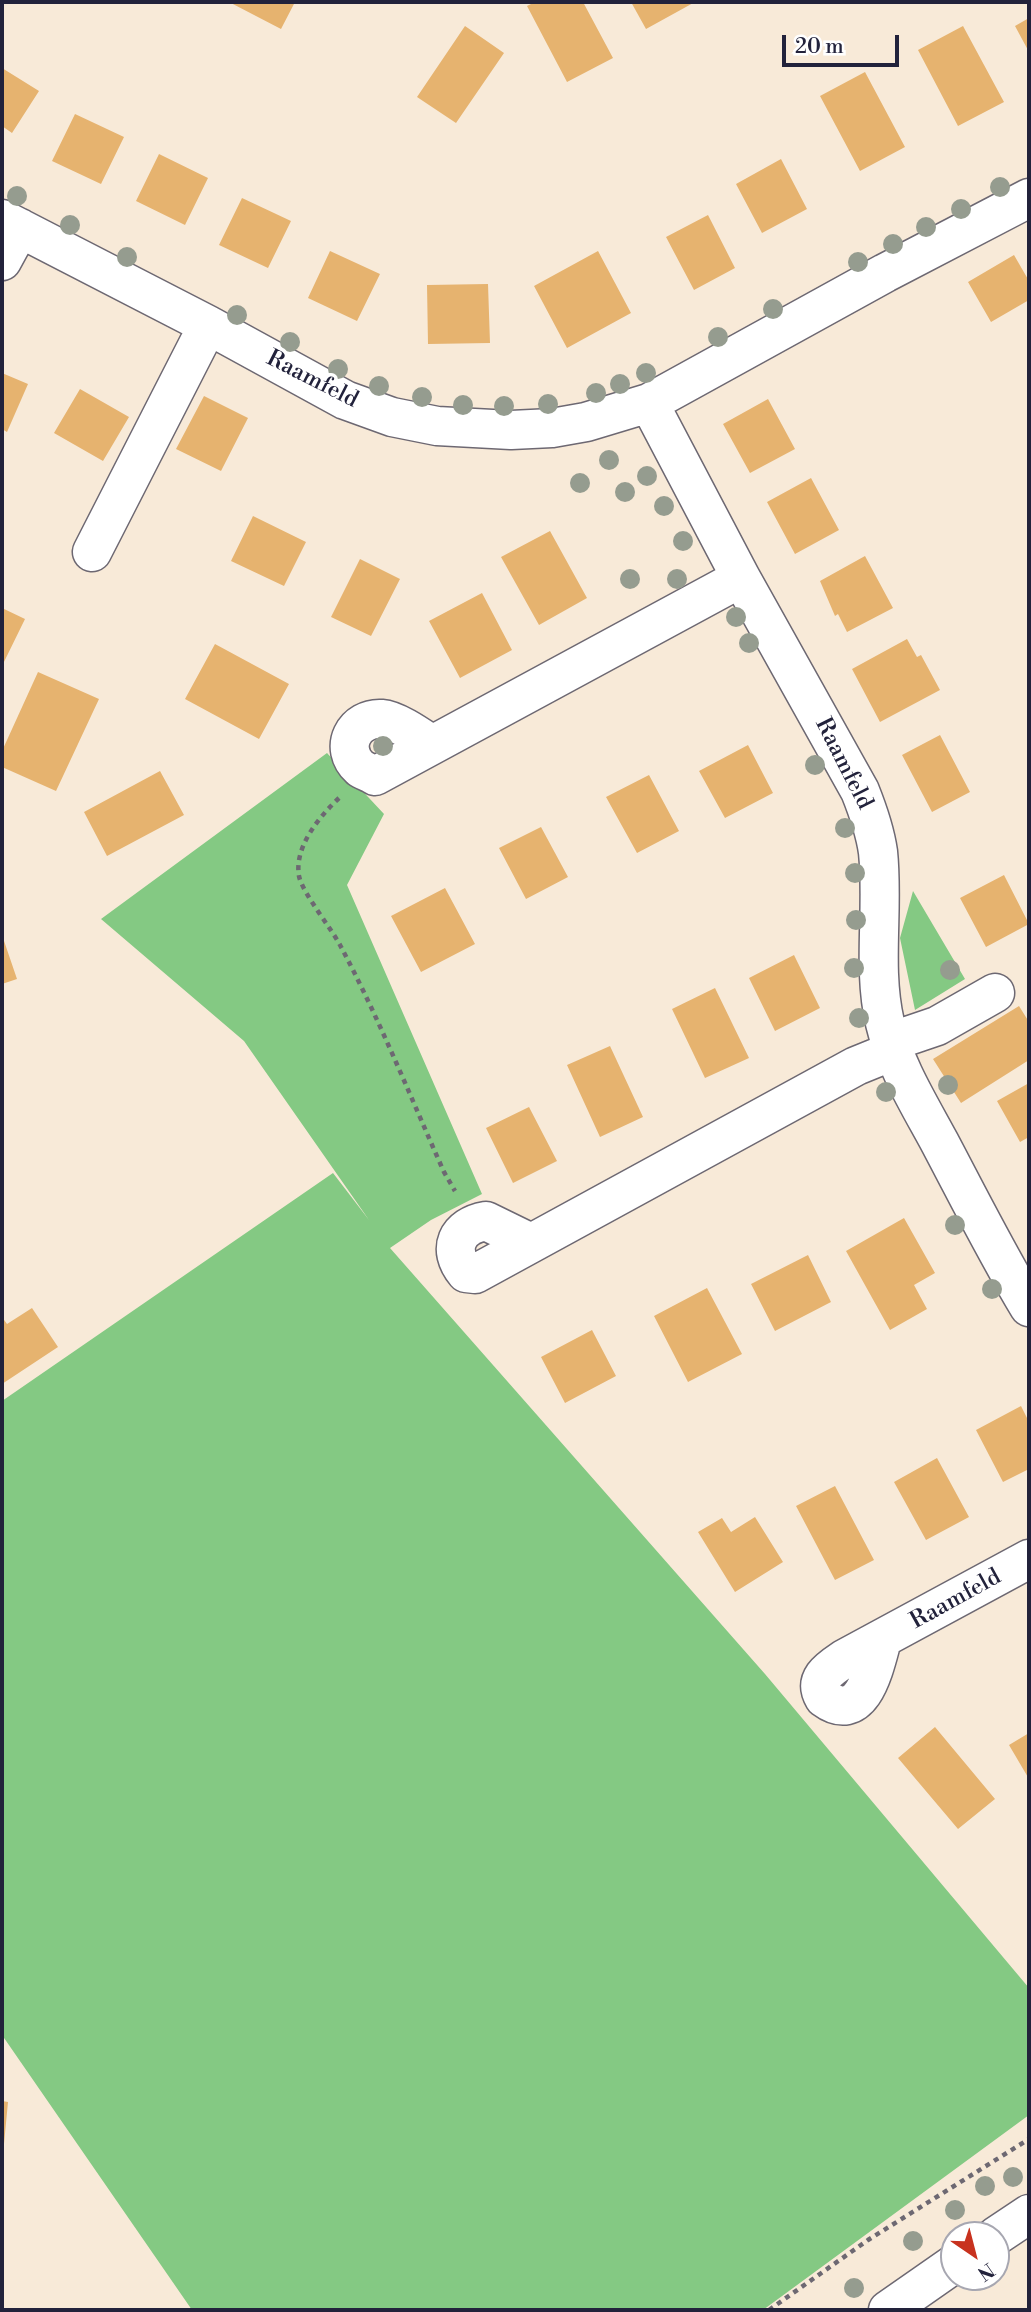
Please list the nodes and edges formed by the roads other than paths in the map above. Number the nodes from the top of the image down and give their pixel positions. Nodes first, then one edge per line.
1 (1029, 198) edge
2 (11, 223) edge
3 (2, 261) edge
4 (208, 325) junction
5 (649, 403) junction
6 (92, 552) dead end
7 (741, 578) junction
8 (432, 744) junction
9 (995, 993) dead end
10 (892, 1046) junction
11 (531, 1243) junction
12 (1029, 1307) edge
13 (1029, 1559) edge
14 (882, 1640) dead end
15 (1029, 2214) edge
16 (1010, 2227) edge
17 (940, 2274) edge
18 (888, 2310) edge

1 - 5 street, Raamfeld
2 - 3 street
2 - 4 street, Raamfeld
4 - 5 street, Raamfeld
4 - 6 street
5 - 7 street, Raamfeld
7 - 8 street
7 - 10 street, Raamfeld
8 - 8 street
9 - 10 street
10 - 11 street
10 - 12 street, Raamfeld
11 - 11 street
13 - 14 street, Raamfeld
15 - 16 street
17 - 18 street

